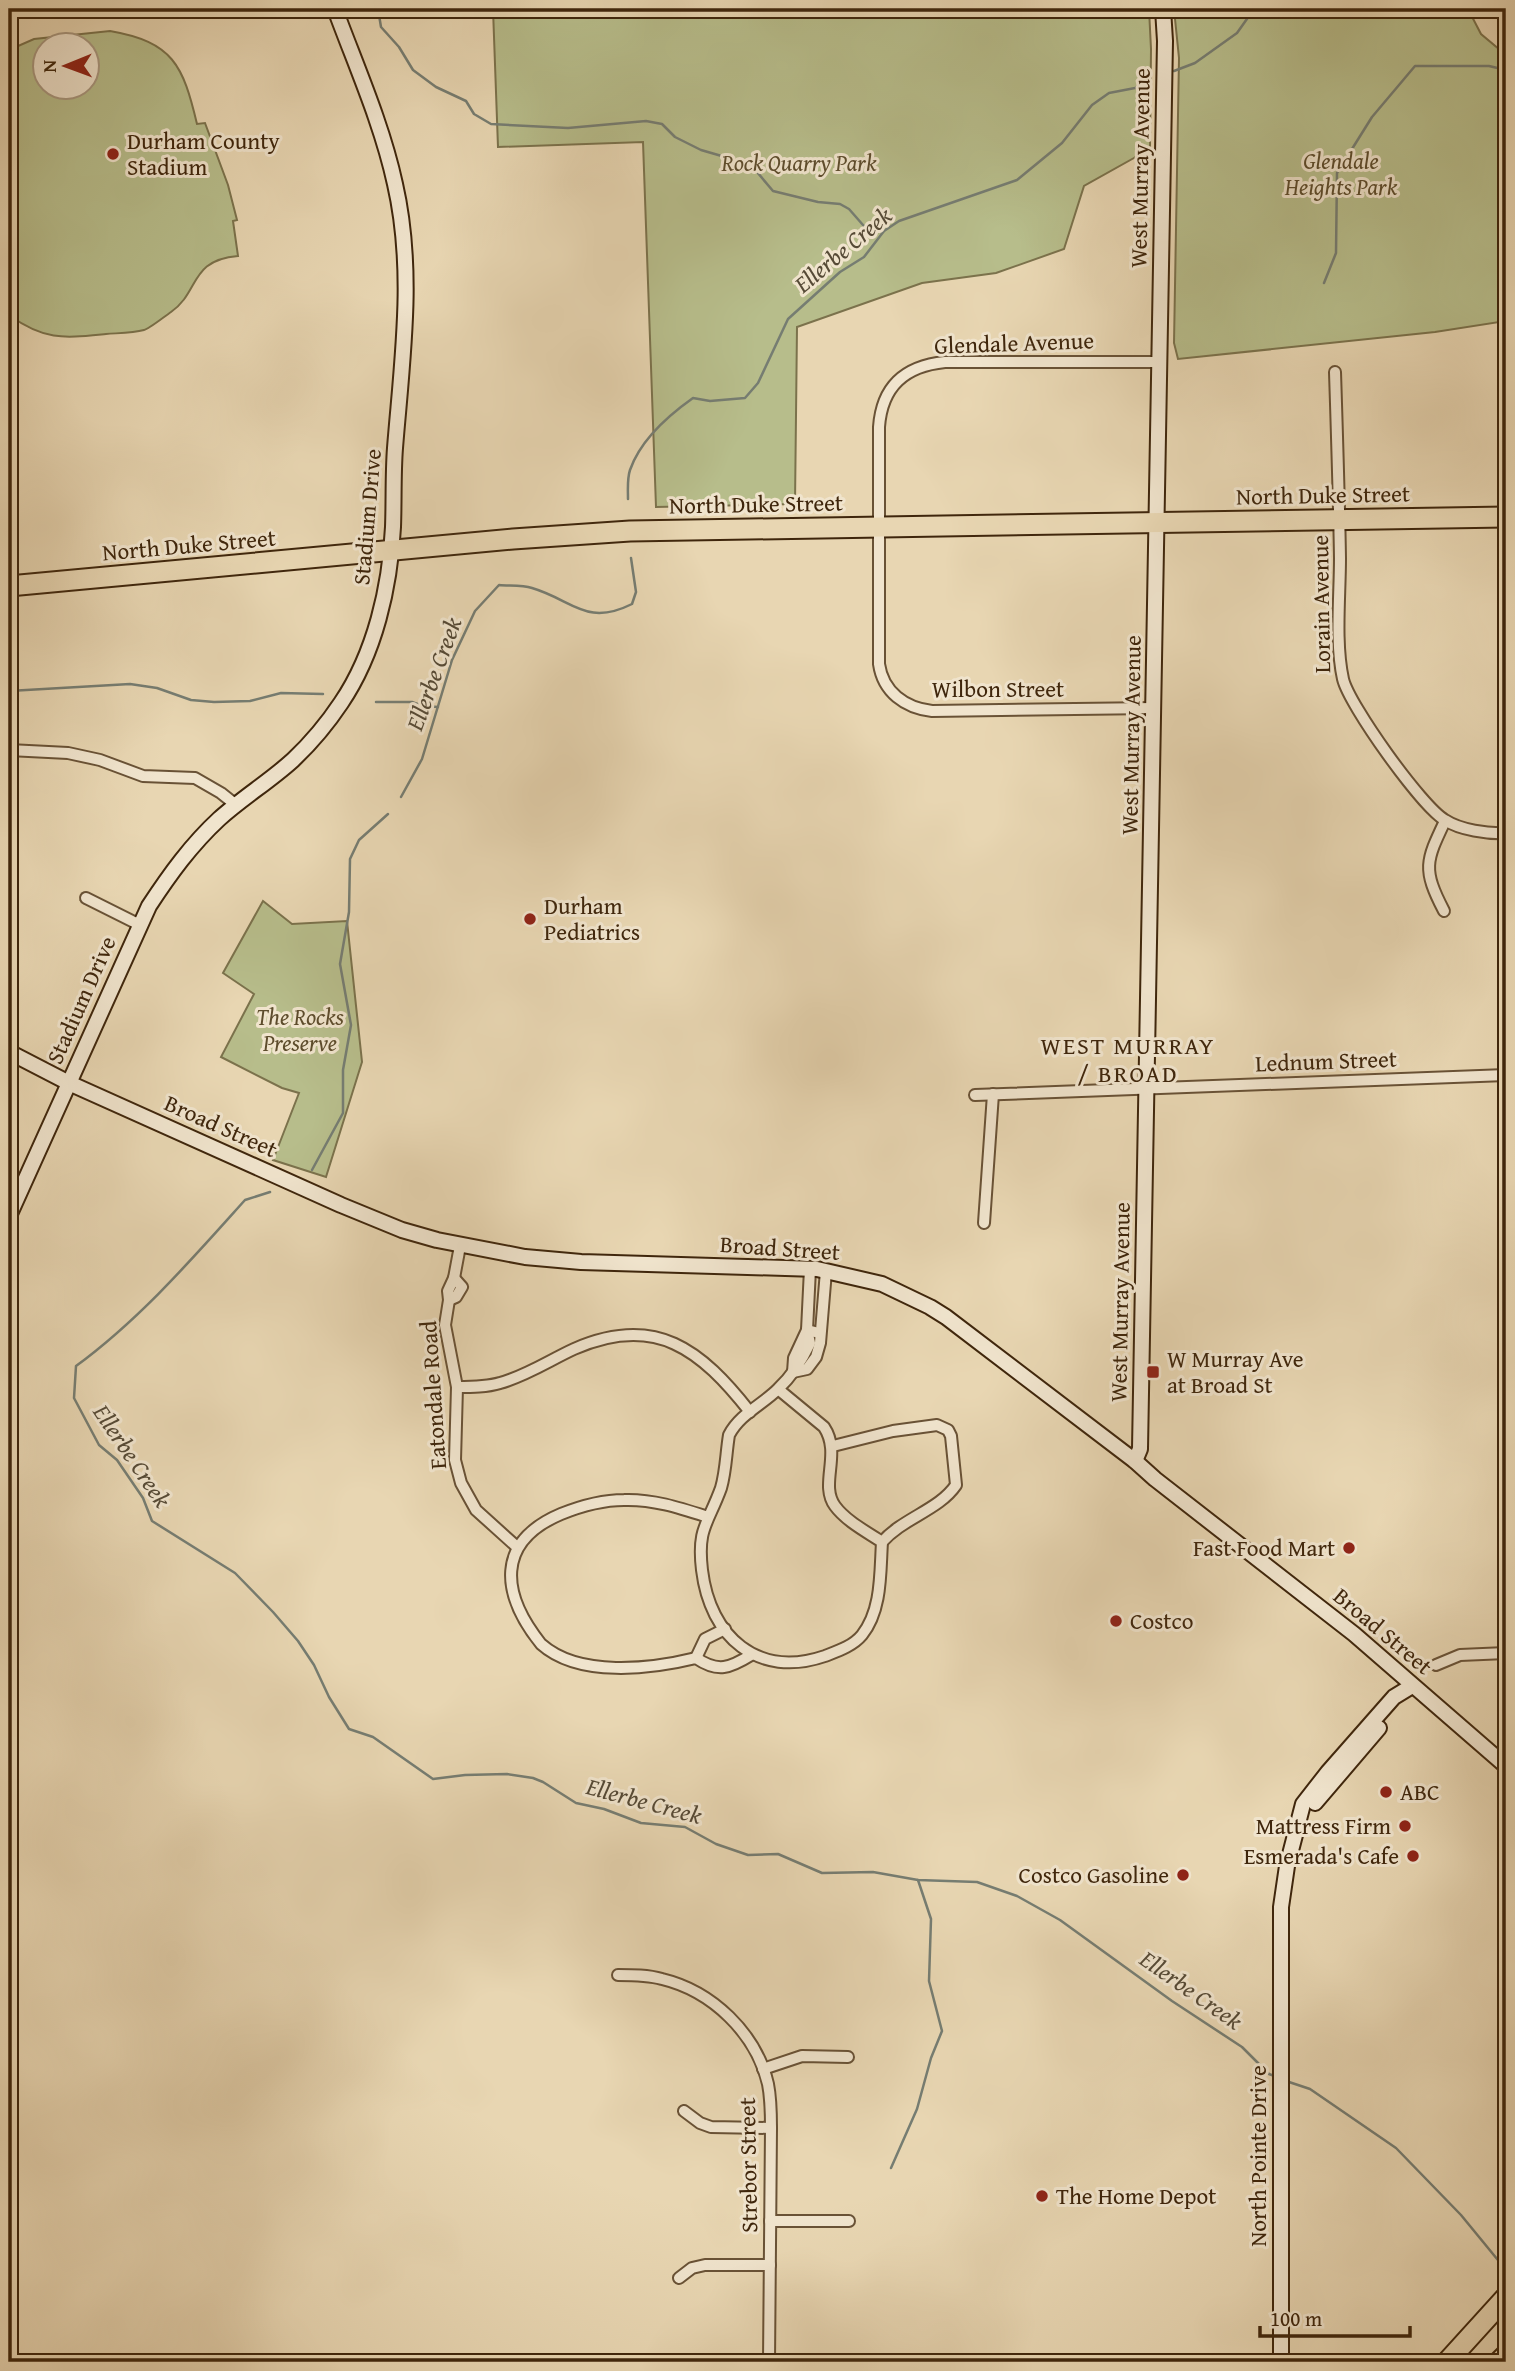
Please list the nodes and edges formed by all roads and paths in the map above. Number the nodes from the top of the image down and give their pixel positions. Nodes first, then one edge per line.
1 (335, 9) edge
2 (1163, 9) edge
3 (1159, 362) junction
4 (1335, 372) dead end
5 (1506, 517) edge
6 (1340, 519) junction
7 (1158, 521) junction
8 (878, 526) junction
9 (391, 550) junction
10 (9, 586) edge
11 (1154, 708) junction
12 (9, 750) edge
13 (236, 805) junction
14 (1445, 821) junction
15 (1506, 833) edge
16 (86, 898) dead end
17 (1444, 911) dead end
18 (140, 925) junction
19 (9, 1052) edge
20 (1506, 1075) edge
21 (68, 1083) junction
22 (1148, 1088) junction
23 (993, 1094) junction
24 (975, 1095) dead end
25 (9, 1216) edge
26 (984, 1223) dead end
27 (460, 1245) junction
28 (810, 1269) junction
29 (826, 1271) junction
30 (807, 1330) junction
31 (819, 1333) junction
32 (813, 1350) junction
33 (793, 1372) junction
34 (457, 1387) junction
35 (778, 1389) junction
36 (750, 1412) junction
37 (833, 1446) junction
38 (1135, 1461) junction
39 (708, 1517) junction
40 (883, 1542) junction
41 (517, 1548) junction
42 (725, 1629) junction
43 (1506, 1653) edge
44 (751, 1655) junction
45 (696, 1658) junction
46 (1436, 1665) dead end
47 (1412, 1685) junction
48 (1506, 1766) edge
49 (618, 1975) dead end
50 (848, 2057) dead end
51 (763, 2069) junction
52 (684, 2111) dead end
53 (771, 2128) junction
54 (770, 2221) junction
55 (849, 2221) dead end
56 (770, 2265) junction
57 (679, 2278) dead end
58 (1506, 2297) edge
59 (1506, 2355) edge
60 (769, 2362) edge
61 (1281, 2362) edge
62 (1447, 2362) edge
63 (1499, 2362) edge

1 - 9 street, Stadium Drive
2 - 3 street, West Murray Avenue
3 - 7 street, West Murray Avenue
3 - 8 street, Glendale Avenue
4 - 6 street, Lorain Avenue
5 - 6 highway, North Duke Street
6 - 7 highway, North Duke Street
6 - 14 street, Lorain Avenue
7 - 8 highway, North Duke Street
7 - 11 street, West Murray Avenue
8 - 9 highway, North Duke Street
8 - 11 street, Wilbon Street
9 - 10 highway, North Duke Street
9 - 13 street, Stadium Drive
11 - 22 street, West Murray Avenue
12 - 13 street
13 - 18 street, Stadium Drive
14 - 15 street
14 - 17 street
16 - 18 street
18 - 21 street, Stadium Drive
19 - 21 street, Broad Street
20 - 22 street, Lednum Street
21 - 25 street, Stadium Drive
21 - 27 street, Broad Street
22 - 23 street, Lednum Street
22 - 38 street, West Murray Avenue
23 - 24 street, Lednum Street
23 - 26 street
27 - 28 street, Broad Street
27 - 34 street, Eatondale Road
28 - 29 street, Broad Street
28 - 30 street
29 - 31 street
29 - 38 street, Broad Street
30 - 31 street
30 - 32 street
30 - 33 street
31 - 32 street
32 - 33 street
33 - 35 street
34 - 36 street
34 - 41 street, Eatondale Road
35 - 36 street
35 - 37 street
36 - 39 street
37 - 40 street
37 - 40 street
38 - 47 street, Broad Street
39 - 41 street
39 - 42 street
40 - 44 street
41 - 45 street
42 - 44 street
42 - 45 street
43 - 46 street
44 - 45 street
47 - 48 street, Broad Street
47 - 61 street, North Pointe Drive
49 - 51 street, Strebor Street
50 - 51 street
51 - 53 street, Strebor Street
52 - 53 street
53 - 54 street, Strebor Street
54 - 55 street
54 - 56 street, Strebor Street
56 - 57 street
56 - 60 street, Strebor Street
58 - 62 highway
59 - 63 highway

